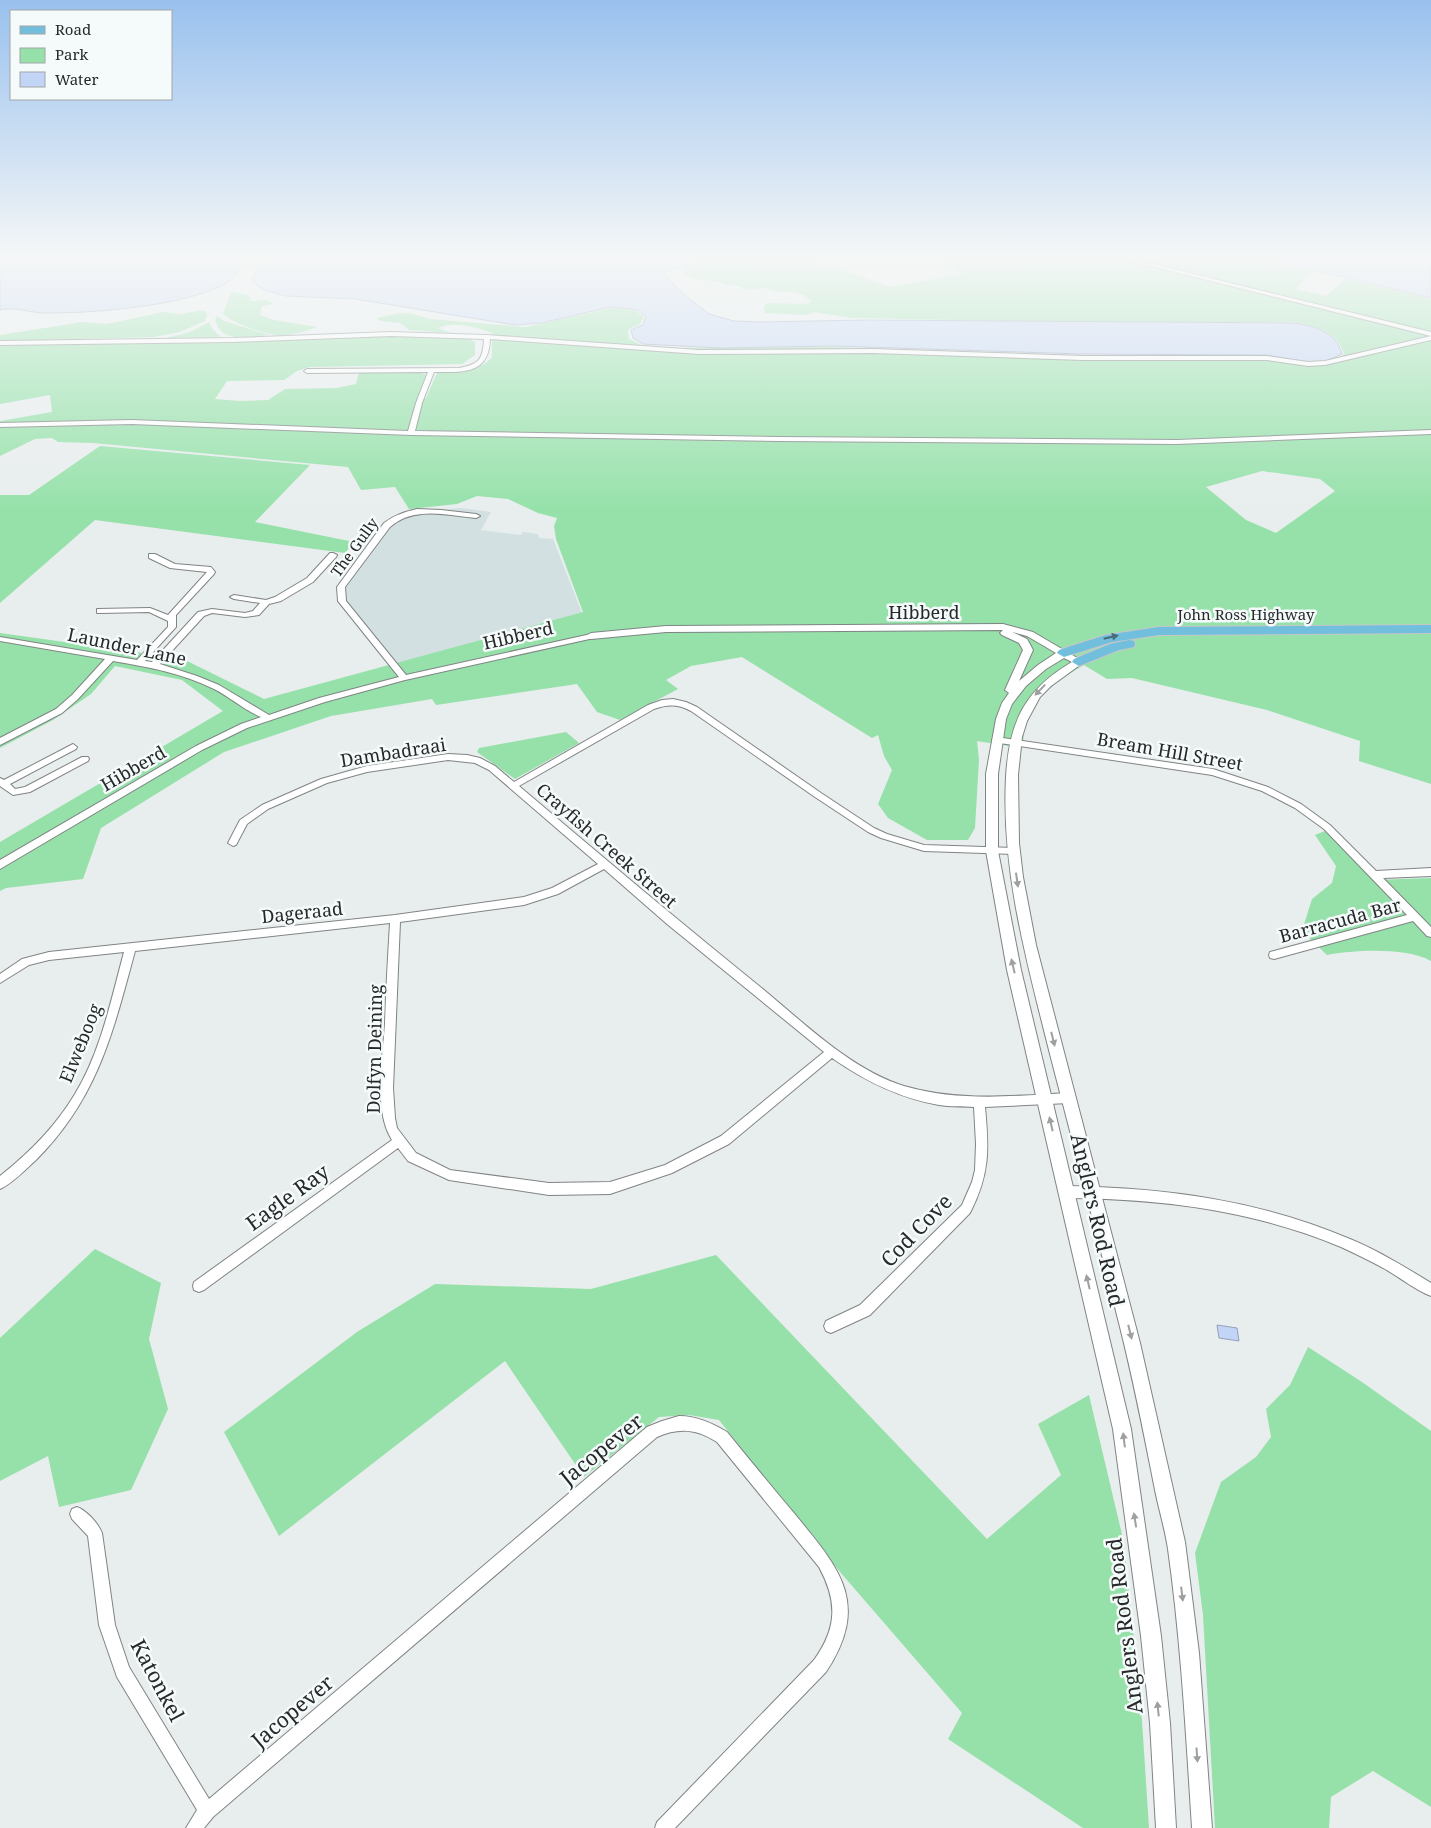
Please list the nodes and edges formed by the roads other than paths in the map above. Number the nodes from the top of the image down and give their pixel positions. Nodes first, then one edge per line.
1 (126, 341) edge
2 (487, 341) edge
3 (548, 341) edge
4 (1417, 341) edge
5 (0, 343) edge
6 (432, 370) junction
7 (307, 371) dead end
8 (0, 425) edge
9 (1431, 432) edge
10 (411, 433) junction
11 (476, 516) dead end
12 (333, 555) dead end
13 (152, 556) dead end
14 (234, 597) dead end
15 (266, 602) junction
16 (100, 611) dead end
17 (170, 619) junction
18 (990, 628) junction
19 (1431, 629) edge
20 (591, 636) joint
21 (1431, 638) edge
22 (0, 639) edge
23 (1064, 653) junction
24 (111, 658) junction
25 (139, 662) junction
26 (1079, 662) junction
27 (154, 665) junction
28 (404, 678) junction
29 (1007, 703) junction
30 (267, 717) junction
31 (996, 740) junction
32 (0, 742) edge
33 (1015, 744) junction
34 (73, 748) dead end
35 (85, 759) dead end
36 (2, 783) edge
37 (513, 786) junction
38 (233, 843) dead end
39 (992, 851) junction
40 (1014, 852) junction
41 (605, 864) junction
42 (0, 865) edge
43 (1431, 872) edge
44 (1376, 875) junction
45 (1415, 916) junction
46 (395, 918) junction
47 (1431, 933) edge
48 (131, 947) junction
49 (1274, 955) dead end
50 (0, 978) edge
51 (832, 1052) junction
52 (1069, 1098) junction
53 (1045, 1099) junction
54 (979, 1102) junction
55 (399, 1141) junction
56 (0, 1183) edge
57 (1067, 1192) junction
58 (1093, 1192) junction
59 (199, 1286) dead end
60 (1431, 1290) edge
61 (831, 1326) dead end
62 (77, 1514) dead end
63 (207, 1811) junction
64 (194, 1828) edge
65 (663, 1828) edge
66 (1166, 1828) edge
67 (1202, 1828) edge

1 - 5 street
2 - 6 street
3 - 4 street
6 - 7 street
6 - 10 street
8 - 10 street
9 - 10 street
11 - 28 street, The Gully
12 - 15 street
13 - 17 street
14 - 15 street
15 - 27 street
16 - 17 street
17 - 25 street
18 - 20 street, Hibberd
18 - 23 street, Hibberd
18 - 29 street
23 -> 19 main road, John Ross Highway
20 - 28 street, Hibberd
21 - 26 main road, John Ross Highway
22 - 24 street, Launder Lane
23 - 26 street, Hibberd
23 - 29 street, Anglers Rod Road
24 - 25 street, Launder Lane
24 - 32 street
25 - 27 street, Launder Lane
26 -> 33 street, Anglers Rod Road
27 - 30 street, Launder Lane
28 - 30 street, Hibberd
29 - 31 street, Anglers Rod Road
30 - 42 street, Hibberd
31 - 33 street, Bream Hill Street
31 - 39 street, Anglers Rod Road
33 - 40 street, Anglers Rod Road
33 - 44 street, Bream Hill Street
34 - 36 street
35 - 36 street
37 - 38 street, Dambadraai
37 - 39 street, Crayfish Creek Street
37 - 41 street, Crayfish Creek Street
39 - 40 street, Crayfish Creek Street
53 -> 39 street, Anglers Rod Road
40 -> 52 street, Anglers Rod Road
41 - 46 street, Dageraad
41 - 51 street, Crayfish Creek Street
43 - 44 street
44 - 45 street, Bream Hill Street
45 - 47 street, Bream Hill Street
45 - 49 street, Barracuda Bar
46 - 48 street, Dageraad
46 - 55 street, Dolfyn Deining
48 - 50 street, Dageraad
48 - 56 street, Elweboog
51 - 54 street, Crayfish Creek Street
51 - 55 street, Dolfyn Deining
52 - 53 street, Crayfish Creek Street
52 - 58 street, Anglers Rod Road
53 - 54 street, Crayfish Creek Street
57 -> 53 street, Anglers Rod Road
54 - 61 street, Cod Cove
55 - 59 street, Eagle Ray
57 - 58 street
66 -> 57 street, Anglers Rod Road
58 - 60 street
58 -> 67 street, Anglers Rod Road
62 - 63 street, Katonkel
63 - 64 street
63 - 65 street, Jacopever

